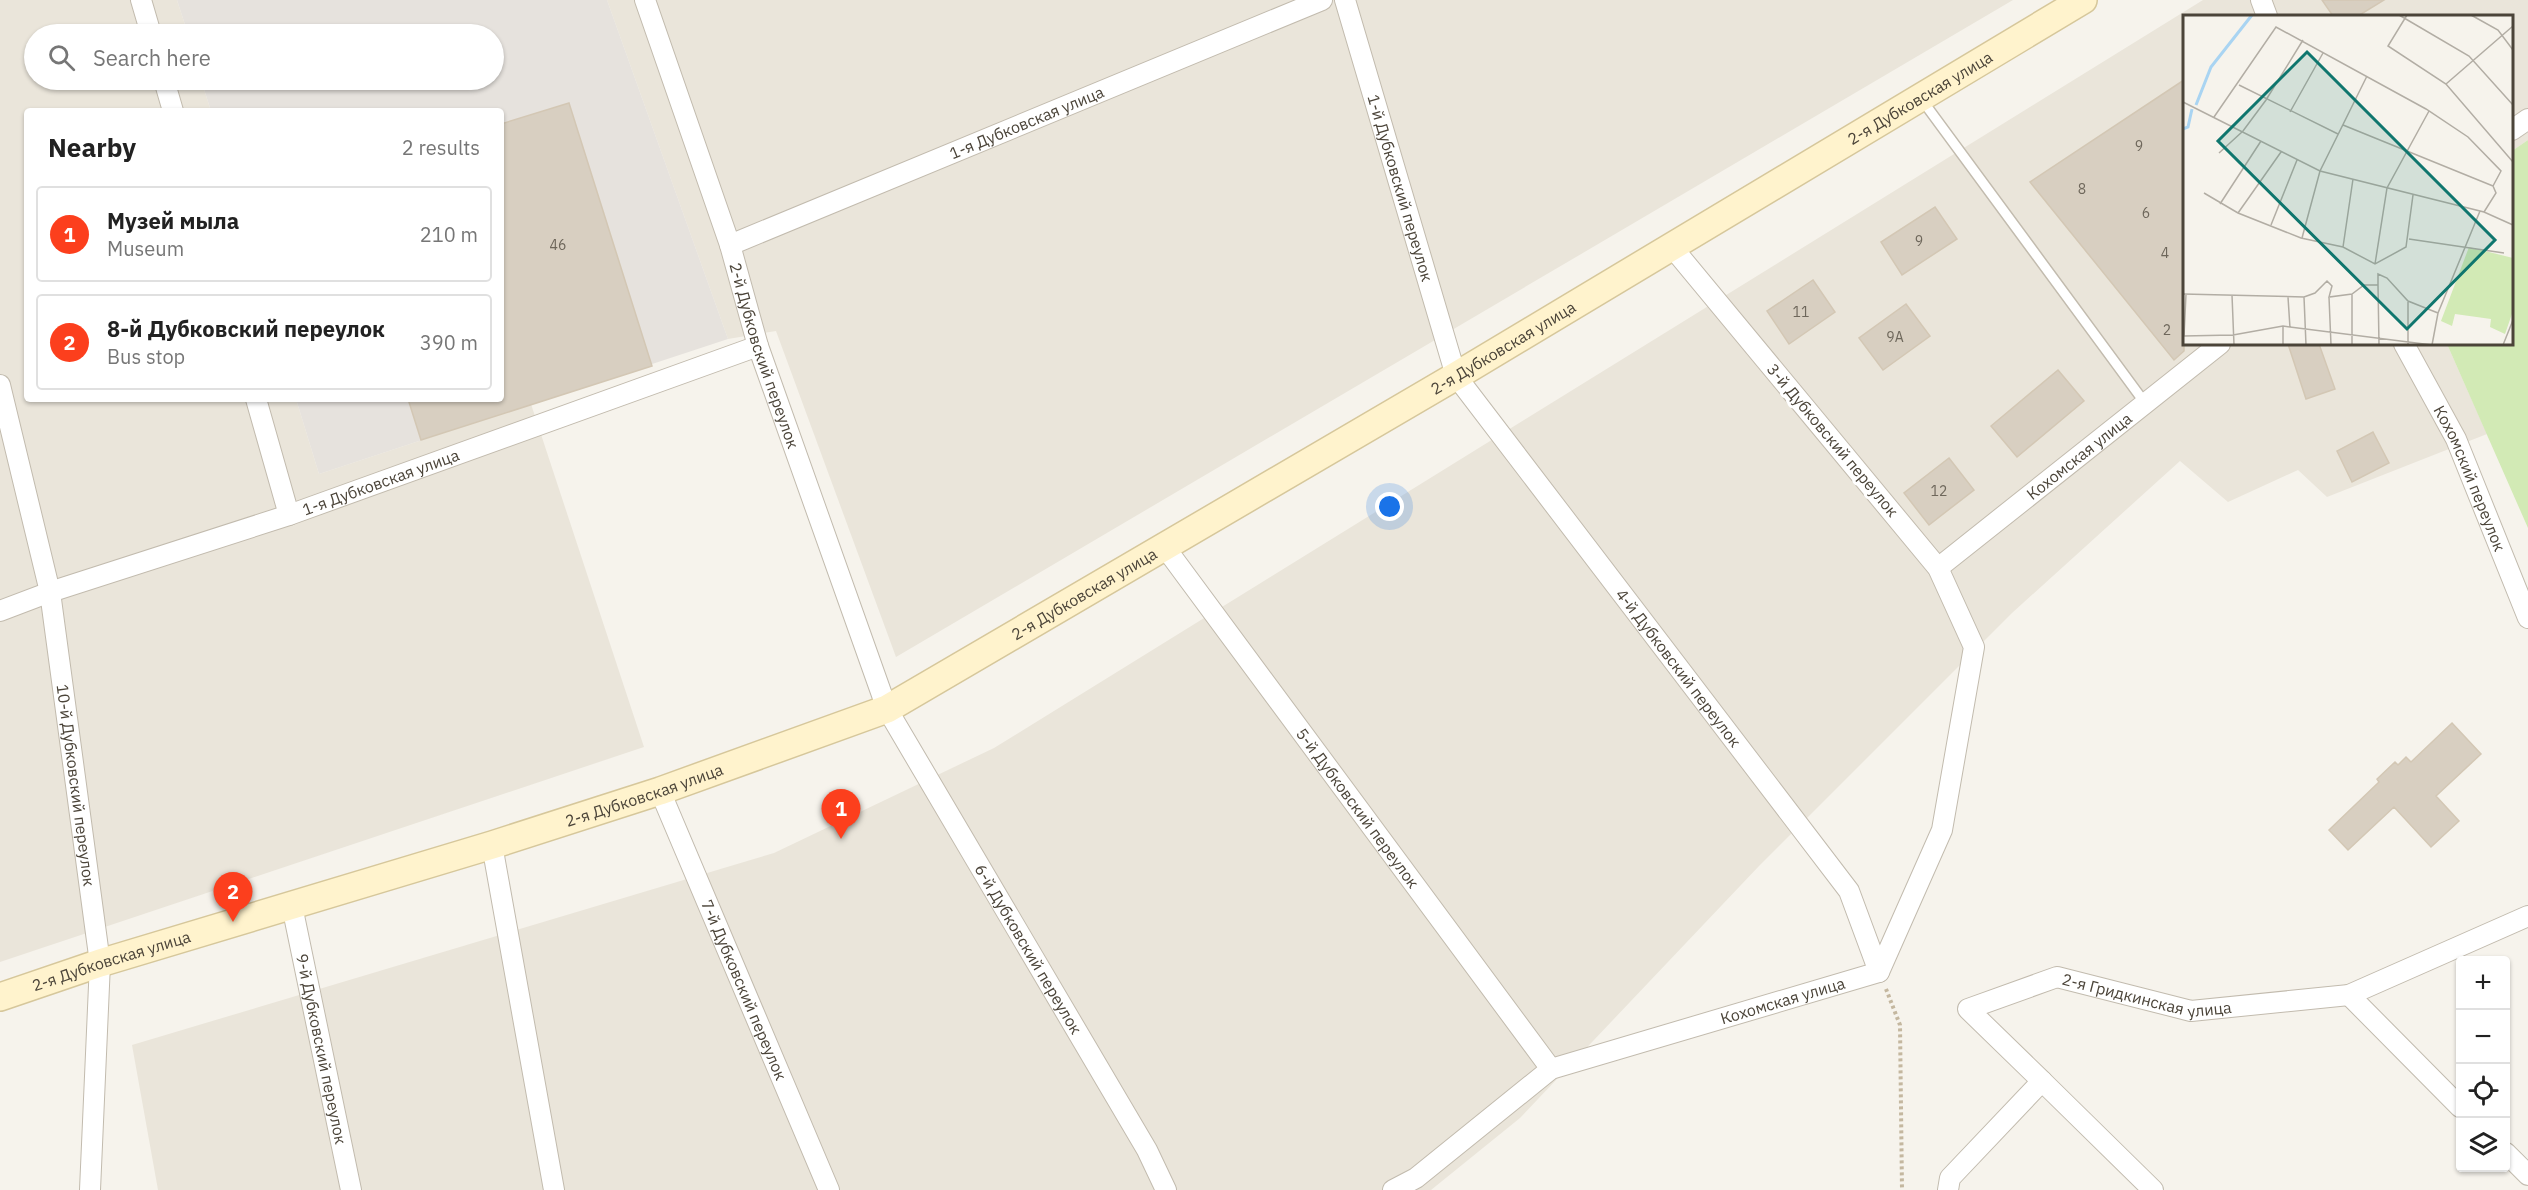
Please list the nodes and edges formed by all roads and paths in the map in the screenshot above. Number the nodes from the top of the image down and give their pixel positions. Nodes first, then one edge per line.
1 (141, 0) edge
2 (645, 0) edge
3 (1322, 0) edge
4 (1345, 0) edge
5 (2083, 0) edge
6 (2261, 0) edge
7 (2267, 15) edge
8 (148, 24) edge
9 (167, 90) edge
10 (1920, 98) junction
11 (172, 108) edge
12 (2528, 119) edge
13 (2513, 129) edge
14 (730, 245) junction
15 (1672, 247) junction
16 (2219, 345) edge
17 (2405, 345) edge
18 (758, 346) junction
19 (1455, 376) junction
20 (0, 385) edge
21 (257, 402) edge
22 (2145, 403) junction
23 (289, 515) junction
24 (1164, 546) junction
25 (1938, 567) junction
26 (50, 592) junction
27 (0, 611) edge
28 (2528, 618) edge
29 (886, 709) junction
30 (660, 791) junction
31 (492, 845) junction
32 (292, 906) junction
33 (2528, 916) edge
34 (100, 963) junction
35 (1879, 972) junction
36 (2349, 995) junction
37 (0, 998) edge
38 (1551, 1069) junction
39 (2042, 1081) junction
40 (2456, 1103) edge
41 (2510, 1158) edge
42 (2528, 1176) edge
43 (90, 1190) edge
44 (351, 1190) edge
45 (554, 1190) edge
46 (829, 1190) edge
47 (1166, 1190) edge
48 (1393, 1190) edge
49 (1902, 1190) edge
50 (1948, 1190) edge
51 (2153, 1190) edge

1 - 8 street
2 - 14 street, 2-й Дубковский переулок
3 - 14 street, 1-я Дубковская улица
4 - 19 street, 1-й Дубковский переулок
5 - 10 main road, 2-я Дубковская улица
6 - 7 street
9 - 11 street
10 - 15 main road, 2-я Дубковская улица
10 - 22 lane
12 - 13 street
14 - 18 street, 2-й Дубковский переулок
15 - 19 main road, 2-я Дубковская улица
15 - 25 street, 3-й Дубковский переулок
16 - 22 street, Кохомская улица
17 - 28 street, Кохомский переулок
18 - 23 street, 1-я Дубковская улица
18 - 29 street, 2-й Дубковский переулок
19 - 24 main road, 2-я Дубковская улица
19 - 35 street, 4-й Дубковский переулок
20 - 26 street, 10-й Дубковский переулок
21 - 23 street
22 - 25 street, Кохомская улица
23 - 26 street, 1-я Дубковская улица
24 - 29 main road, 2-я Дубковская улица
24 - 38 street, 5-й Дубковский переулок
25 - 35 street, 3-й Дубковский переулок
26 - 27 street, 1-я Дубковская улица
26 - 34 street, 10-й Дубковский переулок
29 - 30 main road, 2-я Дубковская улица
29 - 47 street, 6-й Дубковский переулок
30 - 31 main road, 2-я Дубковская улица
30 - 46 street, 7-й Дубковский переулок
31 - 32 main road, 2-я Дубковская улица
31 - 45 street
32 - 34 main road, 2-я Дубковская улица
32 - 44 street, 9-й Дубковский переулок
33 - 36 street, 2-я Гридкинская улица
34 - 37 main road, 2-я Дубковская улица
34 - 43 street, 10-й Дубковский переулок
35 - 38 street, Кохомская улица
35 - 49 path
36 - 39 street, 2-я Гридкинская улица
36 - 40 street
38 - 48 street, Кохомская улица
39 - 50 street
39 - 51 street
41 - 42 street

